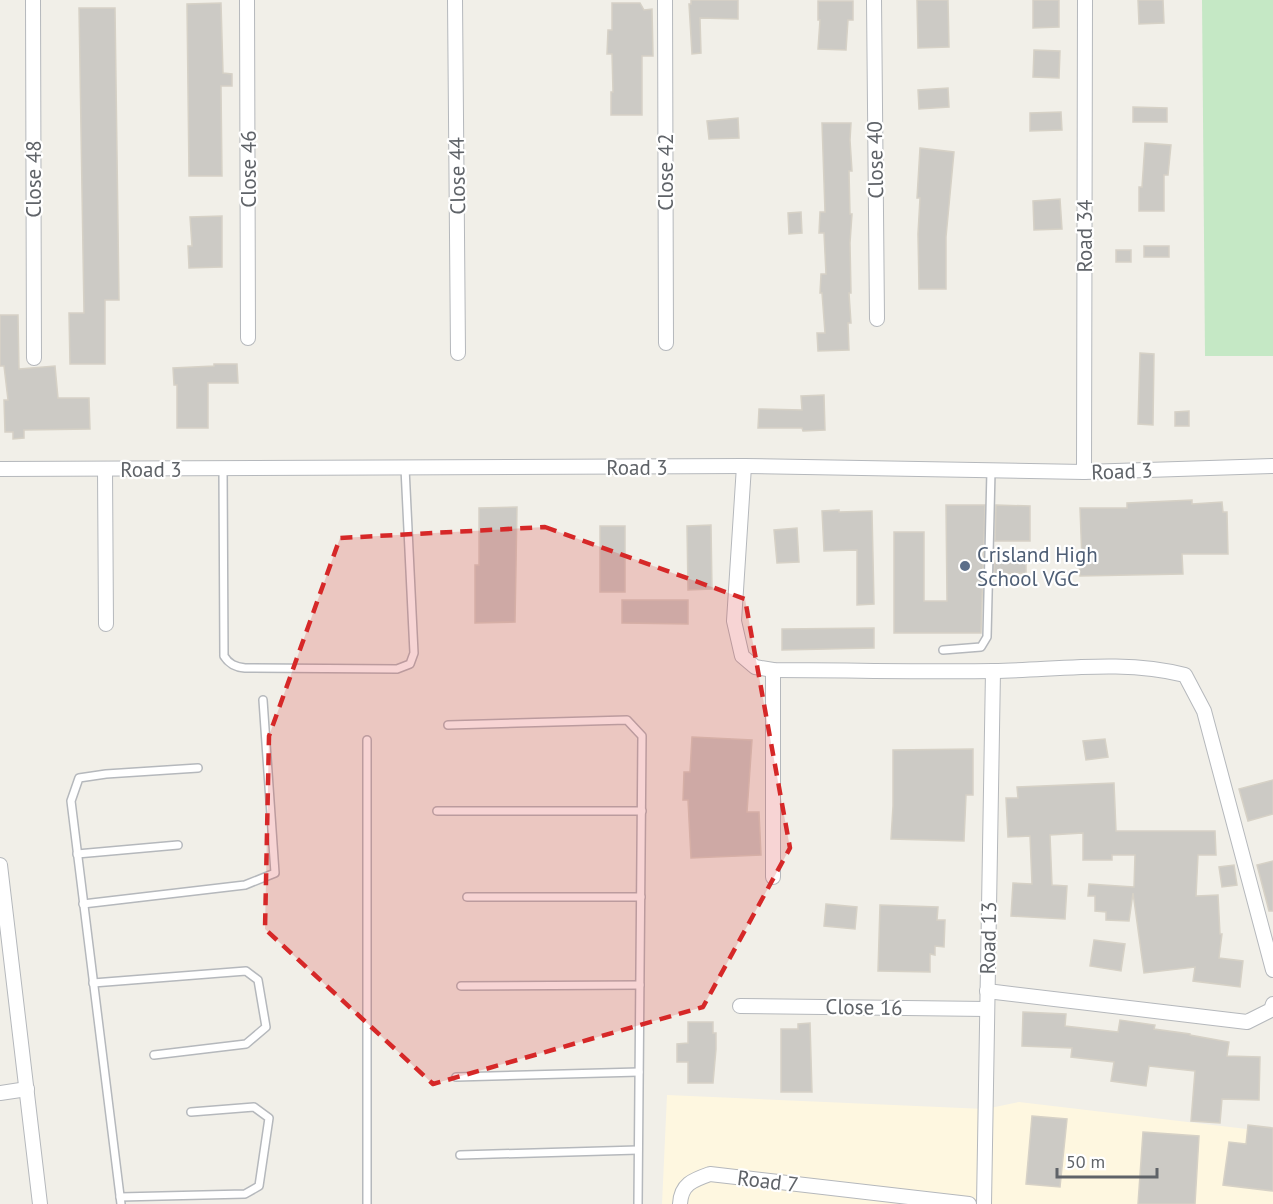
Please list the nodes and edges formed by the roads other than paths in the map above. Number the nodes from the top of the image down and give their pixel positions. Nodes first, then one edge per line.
1 (33, 0) edge
2 (247, 0) edge
3 (455, 0) edge
4 (665, 0) edge
5 (874, 0) edge
6 (1085, 0) edge
7 (877, 319) dead end
8 (248, 338) dead end
9 (666, 343) dead end
10 (458, 353) dead end
11 (34, 358) dead end
12 (744, 466) junction
13 (1273, 466) edge
14 (223, 468) junction
15 (405, 468) junction
16 (105, 469) junction
17 (0, 470) edge
18 (991, 471) junction
19 (1084, 472) junction
20 (106, 624) dead end
21 (943, 651) dead end
22 (773, 670) junction
23 (993, 671) junction
24 (263, 700) dead end
25 (448, 725) dead end
26 (367, 740) dead end
27 (198, 768) dead end
28 (642, 811) junction
29 (437, 812) dead end
30 (178, 845) dead end
31 (77, 854) junction
32 (0, 865) edge
33 (773, 877) dead end
34 (467, 897) dead end
35 (641, 897) junction
36 (83, 904) junction
37 (1273, 970) edge
38 (93, 983) junction
39 (640, 985) junction
40 (461, 986) dead end
41 (987, 991) junction
42 (1273, 1004) edge
43 (740, 1006) dead end
44 (987, 1009) junction
45 (154, 1055) dead end
46 (639, 1072) junction
47 (456, 1077) dead end
48 (27, 1089) junction
49 (0, 1093) edge
50 (191, 1112) dead end
51 (638, 1150) junction
52 (460, 1155) dead end
53 (121, 1200) edge
54 (916, 1202) edge
55 (40, 1204) edge
56 (367, 1204) edge
57 (638, 1204) edge
58 (680, 1204) edge
59 (969, 1204) edge
60 (984, 1204) edge

1 - 11 street, Close 48
2 - 8 street, Close 46
3 - 10 street, Close 44
4 - 9 street, Close 42
5 - 7 street, Close 40
6 - 19 street, Road 34
12 - 15 street, Road 3
12 - 18 street, Road 3
12 - 22 street
13 - 19 street, Road 3
14 - 15 street, Road 3
14 - 15 lane
14 - 16 street, Road 3
16 - 17 street, Road 3
16 - 20 street
18 - 19 street, Road 3
18 - 21 lane
22 - 23 street
22 - 33 street
23 - 37 street
23 - 41 street, Road 13
24 - 36 lane
25 - 28 lane
26 - 56 lane
27 - 31 lane
28 - 29 lane
28 - 35 lane
30 - 31 lane
31 - 36 lane
32 - 48 street
34 - 35 lane
35 - 39 lane
36 - 38 lane
38 - 45 lane
38 - 53 lane
39 - 40 lane
39 - 46 lane
41 - 42 street
41 - 44 street, Road 13
43 - 44 street, Close 16
44 - 60 street, Road 13
46 - 47 lane
46 - 51 lane
48 - 49 street
48 - 55 street
50 - 53 lane
51 - 52 lane
51 - 57 lane
54 - 58 street, Road 7
54 - 59 street, Road 7

